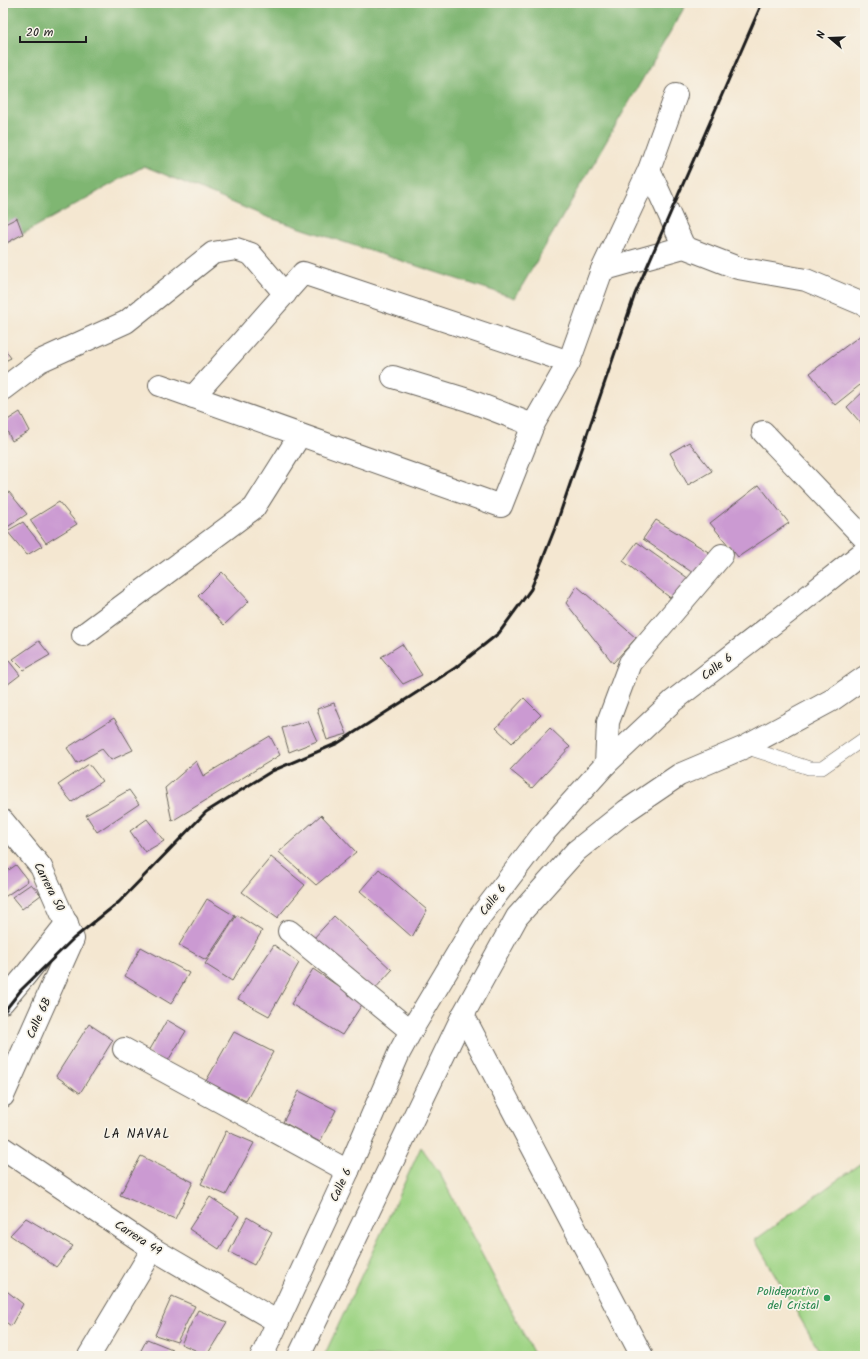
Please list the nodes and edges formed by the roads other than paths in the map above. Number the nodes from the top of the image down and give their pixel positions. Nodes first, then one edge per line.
1 (676, 95) dead end
2 (649, 170) junction
3 (684, 247) junction
4 (602, 270) junction
5 (285, 294) junction
6 (865, 305) edge
7 (569, 362) junction
8 (393, 377) dead end
9 (160, 385) dead end
10 (3, 389) edge
11 (193, 397) junction
12 (533, 426) junction
13 (762, 432) dead end
14 (300, 435) junction
15 (865, 539) edge
16 (865, 551) edge
17 (722, 556) dead end
18 (83, 635) dead end
19 (865, 677) edge
20 (865, 738) edge
21 (745, 747) junction
22 (606, 764) junction
23 (3, 821) edge
24 (70, 931) junction
25 (289, 931) dead end
26 (3, 1002) edge
27 (462, 1015) junction
28 (411, 1031) junction
29 (124, 1049) dead end
30 (3, 1096) edge
31 (3, 1146) edge
32 (348, 1171) junction
33 (153, 1249) junction
34 (278, 1322) junction
35 (89, 1356) edge
36 (262, 1356) edge
37 (299, 1356) edge
38 (642, 1356) edge

1 - 2 main road
2 - 3 main road
2 - 4 main road
3 - 4 main road
3 - 6 main road
4 - 7 main road
5 - 7 main road
5 - 10 main road
5 - 11 main road
7 - 12 main road
8 - 12 main road
9 - 11 main road
11 - 14 main road
12 - 14 main road
13 - 15 main road
14 - 18 main road
16 - 22 main road, Calle 6
17 - 22 main road
19 - 21 main road
20 - 21 lane
21 - 27 main road
22 - 28 main road, Calle 6
23 - 24 main road, Carrera 50
24 - 26 main road
24 - 30 main road, Calle 6B
25 - 28 main road
27 - 37 main road
27 - 38 main road
28 - 32 main road, Calle 6
29 - 32 main road
31 - 33 main road, Carrera 49
32 - 34 main road, Calle 6
33 - 34 main road, Carrera 49
33 - 35 main road
34 - 36 main road, Calle 6

